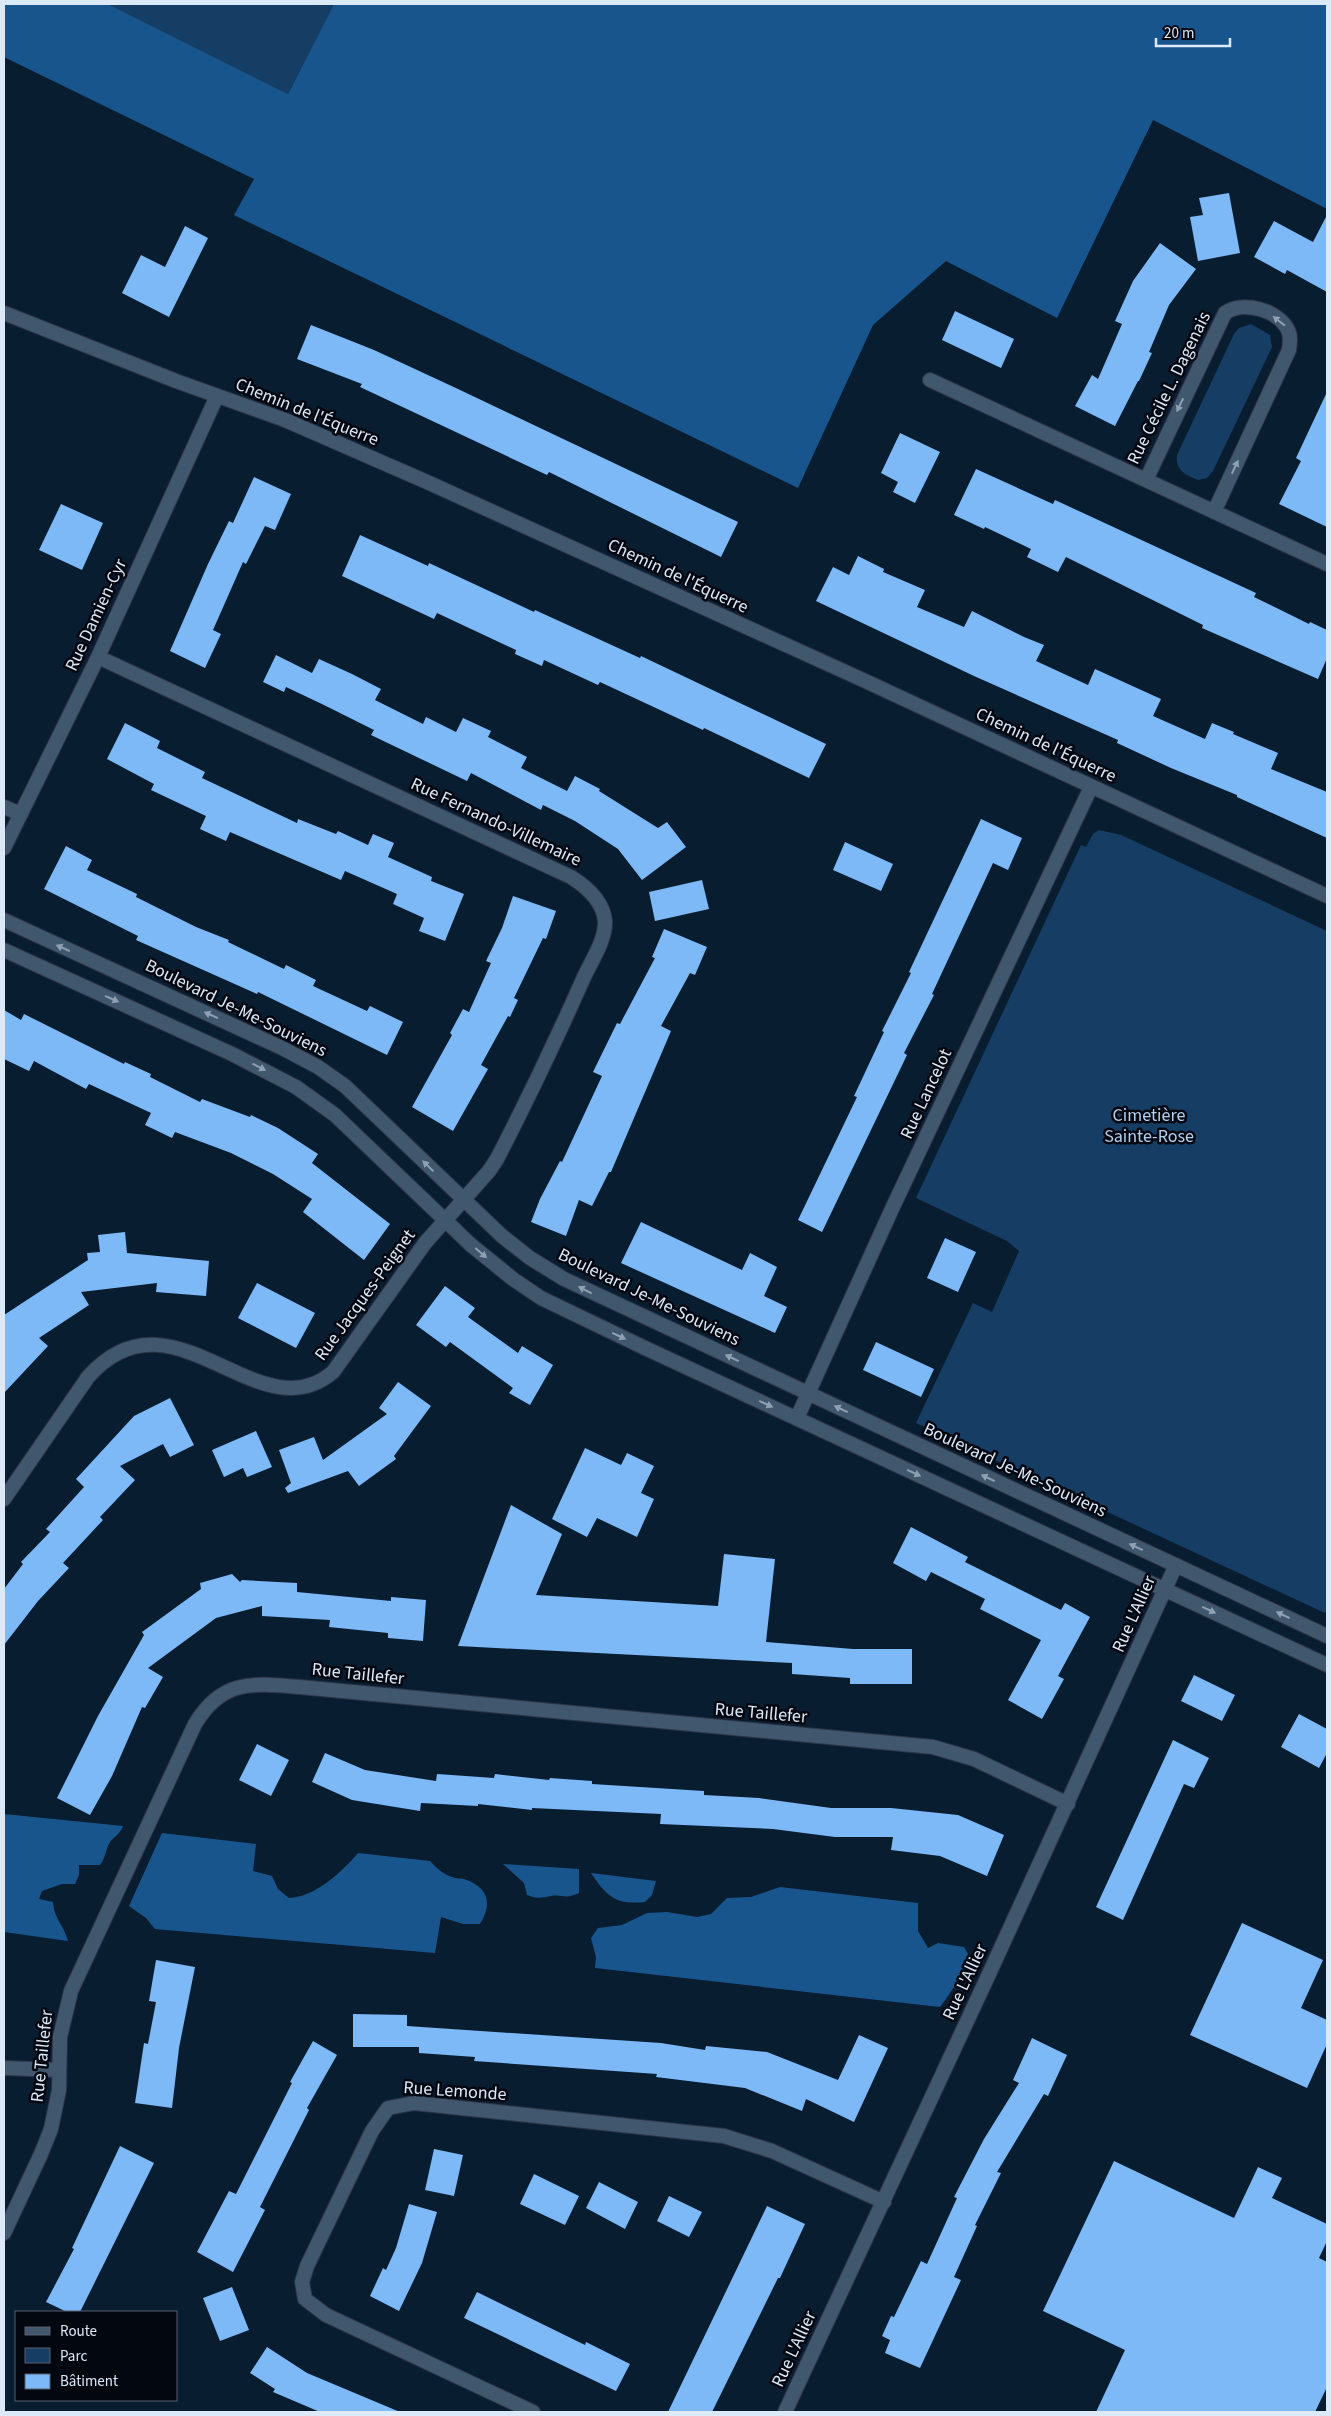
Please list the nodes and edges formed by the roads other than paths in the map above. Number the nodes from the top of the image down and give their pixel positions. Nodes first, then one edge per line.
1 (4, 313) edge
2 (930, 380) dead end
3 (217, 396) junction
4 (1146, 480) junction
5 (1214, 512) junction
6 (1327, 564) edge
7 (98, 657) junction
8 (1091, 787) junction
9 (4, 806) edge
10 (21, 814) junction
11 (4, 848) edge
12 (1327, 896) edge
13 (4, 920) edge
14 (4, 950) edge
15 (463, 1200) junction
16 (445, 1219) junction
17 (808, 1394) junction
18 (797, 1418) junction
19 (4, 1499) edge
20 (1176, 1565) junction
21 (1165, 1590) junction
22 (1327, 1636) edge
23 (1327, 1665) edge
24 (1068, 1804) junction
25 (4, 2068) edge
26 (59, 2070) junction
27 (884, 2202) junction
28 (4, 2233) edge
29 (533, 2412) edge
30 (785, 2412) edge

1 - 3 street, Chemin de l'Équerre
2 - 4 street, Rue Cécile L. Dagenais
3 - 7 street, Rue Damien-Cyr
3 - 8 street, Chemin de l'Équerre
4 - 5 street, Rue Cécile L. Dagenais
5 -> 4 street, Rue Cécile L. Dagenais
5 - 6 street, Rue Cécile L. Dagenais
7 - 10 street, Rue Damien-Cyr
7 - 15 street, Rue Fernando-Villemaire
8 - 12 street, Chemin de l'Équerre
8 - 17 street, Rue Lancelot
9 - 10 street
10 - 11 street, Rue Damien-Cyr
15 -> 13 street, Boulevard Je-Me-Souviens
14 -> 16 street
15 - 16 street, Rue Fernando-Villemaire
17 -> 15 street, Boulevard Je-Me-Souviens
16 -> 18 street
16 - 19 street, Rue Jacques-Peignet
17 - 18 street, Rue Lancelot
20 -> 17 street, Boulevard Je-Me-Souviens
18 -> 21 street
20 - 21 street, Rue L'Allier
22 -> 20 street, Boulevard Je-Me-Souviens
21 -> 23 street
21 - 24 street, Rue L'Allier
24 - 26 street, Rue Taillefer
24 - 27 street, Rue L'Allier
25 - 26 street
26 - 28 street, Rue Taillefer
27 - 29 street, Rue Lemonde
27 - 30 street, Rue L'Allier

